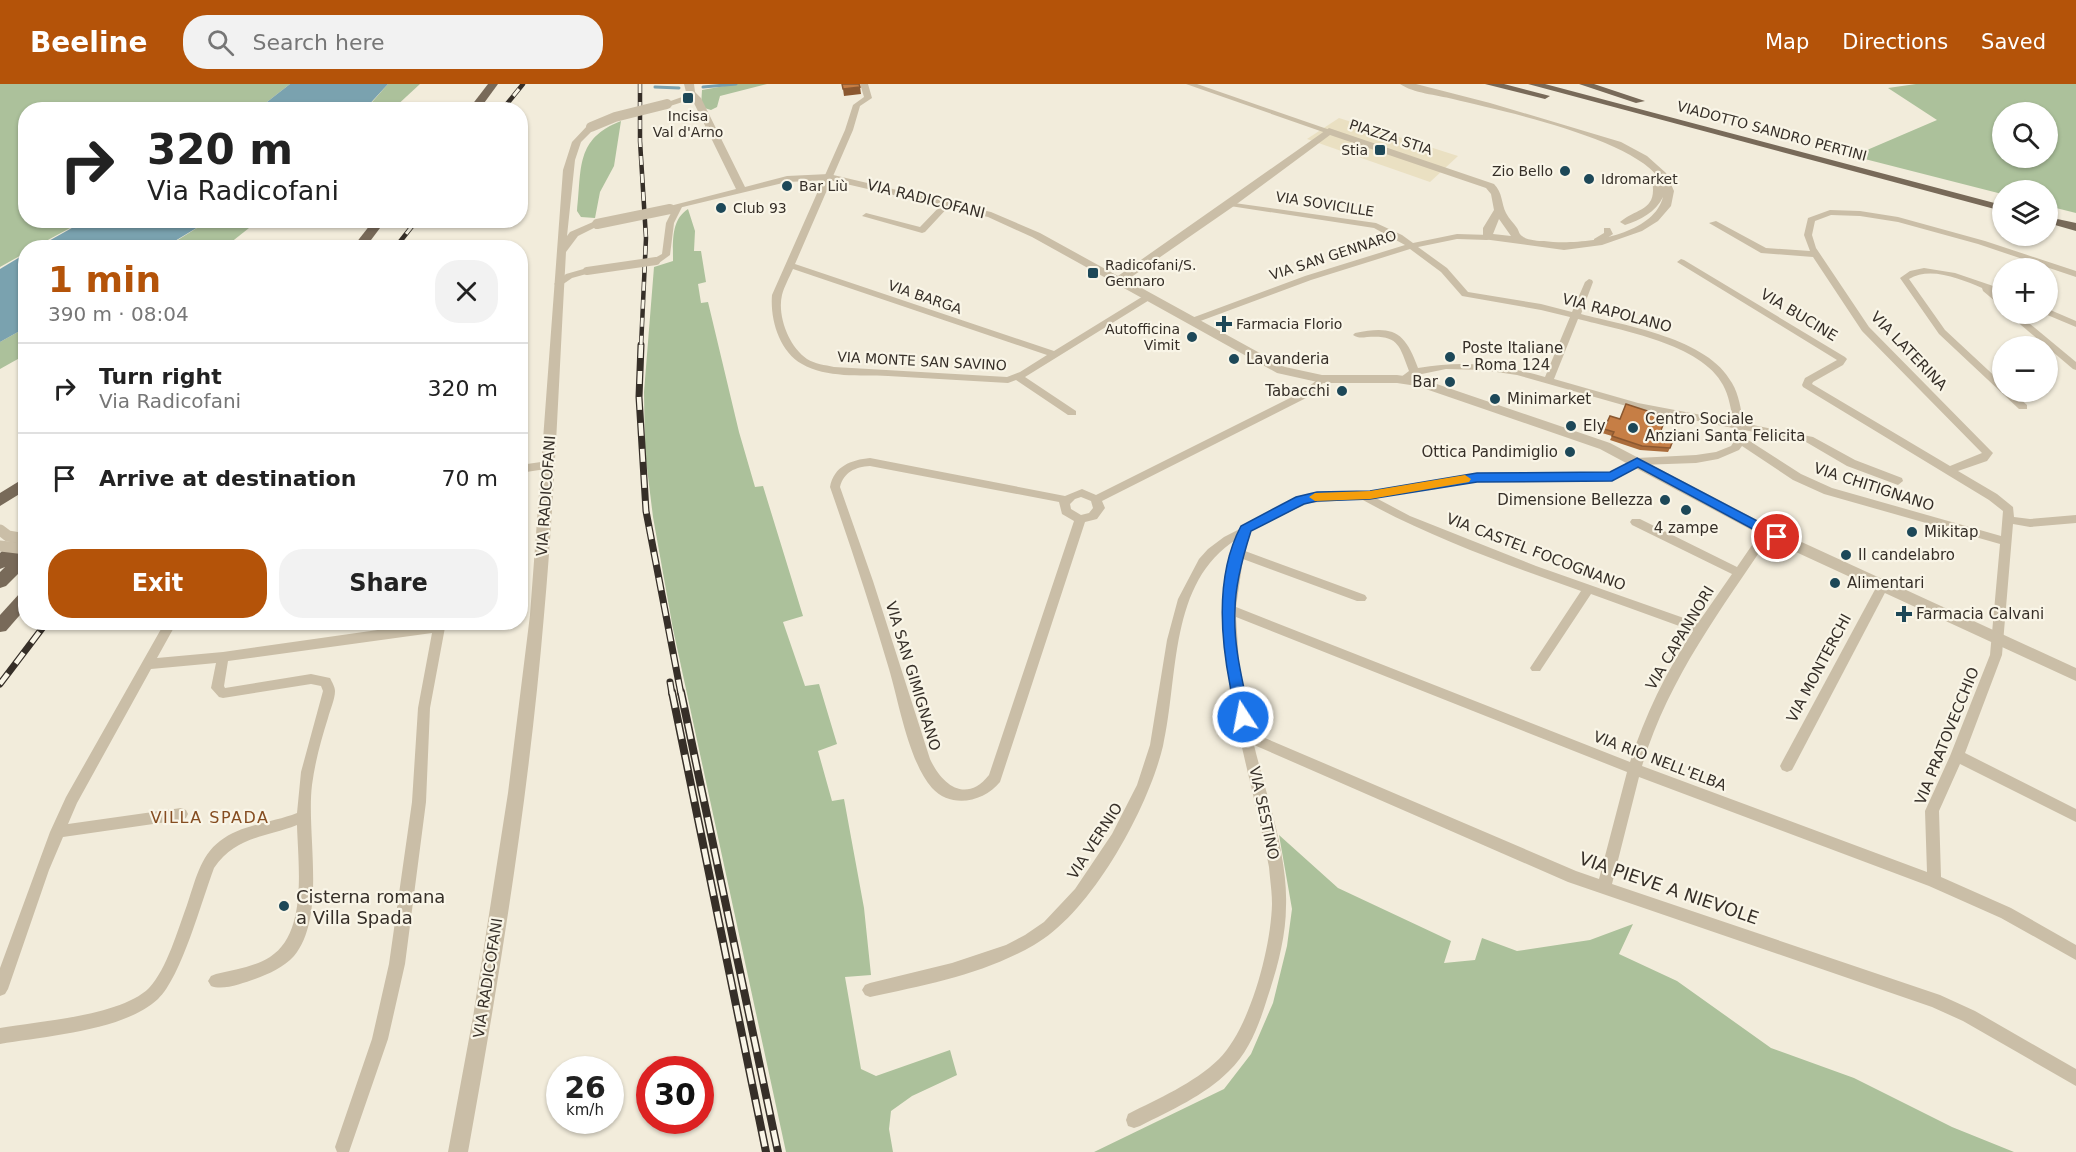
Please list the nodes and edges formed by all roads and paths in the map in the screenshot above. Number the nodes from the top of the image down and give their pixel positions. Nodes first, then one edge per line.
1 (493, 84) edge
2 (505, 84) edge
3 (864, 84) edge
4 (1190, 84) edge
5 (1405, 84) edge
6 (1491, 84) edge
7 (1533, 84) edge
8 (1555, 84) edge
9 (1584, 84) edge
10 (690, 89) edge
11 (478, 102) edge
12 (490, 102) edge
13 (1714, 129) junction
14 (1329, 131) junction
15 (1592, 135) junction
16 (829, 177) junction
17 (742, 190) junction
18 (1992, 198) edge
19 (947, 204) junction
20 (1230, 204) junction
21 (1992, 205) edge
22 (674, 208) junction
23 (1499, 210) junction
24 (562, 216) junction
25 (866, 216) dead end
26 (2058, 216) edge
27 (2076, 220) edge
28 (2058, 222) edge
29 (1713, 223) dead end
30 (584, 227) junction
31 (2076, 227) edge
32 (385, 228) edge
33 (561, 231) junction
34 (1487, 237) junction
35 (371, 240) edge
36 (1517, 240) junction
37 (1595, 240) junction
38 (1410, 245) junction
39 (561, 251) junction
40 (1815, 254) junction
41 (1681, 262) dead end
42 (789, 265) junction
43 (2076, 274) edge
44 (1118, 281) junction
45 (1589, 282) dead end
46 (559, 284) junction
47 (1982, 285) junction
48 (1992, 288) edge
49 (1992, 294) edge
50 (1148, 297) junction
51 (1575, 316) junction
52 (2058, 316) edge
53 (1192, 321) junction
54 (2025, 324) edge
55 (2076, 324) edge
56 (1358, 335) dead end
57 (1054, 354) junction
58 (2076, 367) edge
59 (1409, 376) junction
60 (1018, 377) junction
61 (1322, 379) junction
62 (1992, 379) edge
63 (1549, 380) junction
64 (2018, 402) edge
65 (2023, 406) dead end
66 (1072, 413) dead end
67 (1738, 426) junction
68 (1740, 440) junction
69 (1637, 462) junction
70 (548, 465) junction
71 (528, 468) edge
72 (1948, 471) junction
73 (1898, 481) dead end
74 (18, 488) edge
75 (1364, 496) junction
76 (1096, 499) junction
77 (1066, 500) junction
78 (0, 501) edge
79 (1080, 519) junction
80 (2076, 519) edge
81 (2010, 520) junction
82 (1636, 522) dead end
83 (1246, 529) junction
84 (0, 530) edge
85 (1767, 532) junction
86 (18, 537) edge
87 (2007, 542) junction
88 (0, 546) edge
89 (18, 546) edge
90 (18, 548) edge
91 (1238, 553) junction
92 (0, 563) edge
93 (18, 564) edge
94 (1740, 573) junction
95 (0, 582) edge
96 (1882, 587) junction
97 (1588, 589) junction
98 (1361, 598) dead end
99 (18, 606) edge
100 (1228, 609) junction
101 (0, 626) edge
102 (1701, 629) junction
103 (166, 630) edge
104 (405, 630) edge
105 (438, 630) edge
106 (1998, 640) junction
107 (223, 657) junction
108 (147, 663) junction
109 (1536, 668) dead end
110 (2076, 675) edge
111 (1247, 736) junction
112 (1957, 756) junction
113 (1787, 766) dead end
114 (1634, 769) junction
115 (181, 814) dead end
116 (304, 816) junction
117 (2076, 816) edge
118 (57, 832) junction
119 (1934, 881) junction
120 (1604, 888) junction
121 (2076, 953) edge
122 (216, 981) dead end
123 (0, 988) edge
124 (870, 990) dead end
125 (0, 1036) edge
126 (2076, 1078) edge
127 (1134, 1120) dead end
128 (343, 1147) dead end
129 (458, 1152) edge

1 - 11 main road
2 - 12 main road
3 - 16 street, VIA MONTE SAN SAVINO
4 - 14 street
5 - 15 street
6 - 13 main road
7 - 13 main road, VIADOTTO SANDRO PERTINI
8 - 13 main road, VIADOTTO SANDRO PERTINI
9 - 13 main road
10 - 17 street
10 - 24 street, VIA RADICOFANI, bridge
13 - 18 main road, VIADOTTO SANDRO PERTINI
13 - 21 main road, VIADOTTO SANDRO PERTINI
14 - 20 street
14 - 23 street, PIAZZA STIA
15 - 37 street
15 - 37 street
16 - 17 street, VIA RADICOFANI
16 - 19 street, VIA RADICOFANI
16 - 42 street, VIA MONTE SAN SAVINO
17 - 22 street, VIA RADICOFANI
19 - 25 street
19 - 44 street, VIA RADICOFANI
20 - 38 street, VIA SOVICILLE
20 - 44 street
22 - 30 street, VIA RADICOFANI, bridge
22 - 46 street, bridge
23 - 34 street
23 - 36 street
24 - 30 street
24 - 33 street, VIA RADICOFANI
26 - 27 main road
28 - 31 main road
29 - 40 street
30 - 33 street
30 - 39 street
32 - 35 main road
33 - 39 street, VIA RADICOFANI
34 - 36 street, VIA SAN GENNARO
34 - 38 street, VIA SAN GENNARO
36 - 37 street, VIA SAN GENNARO
38 - 51 street, VIA RAPOLANO
38 - 53 street, VIA SAN GENNARO
39 - 46 street, VIA RADICOFANI
40 - 43 street, VIA LATERINA
40 - 72 street, VIA LATERINA
41 - 72 street, VIA BUCINE
42 - 57 street, VIA BARGA
42 - 60 street, VIA MONTE SAN SAVINO
44 - 50 street, VIA RADICOFANI
45 - 51 street
46 - 70 street, VIA RADICOFANI
47 - 48 street
47 - 49 street
47 - 62 street
50 - 53 street, VIA RADICOFANI
50 - 57 street, VIA MONTE SAN SAVINO
51 - 63 street
51 - 67 street, VIA RAPOLANO
52 - 55 street
53 - 61 street, VIA RADICOFANI
54 - 58 street
56 - 59 street
57 - 60 street, VIA MONTE SAN SAVINO
59 - 61 street, VIA RADICOFANI
59 - 63 street
59 - 69 street, VIA RADICOFANI
60 - 66 street
61 - 76 street
63 - 67 street
64 - 65 street
67 - 68 street, VIA RAPOLANO
67 - 73 street
68 - 69 street
68 - 87 street, VIA CHITIGNANO
69 - 75 street
69 - 85 street, VIA RADICOFANI
70 - 71 street
70 - 129 street, VIA RADICOFANI
72 - 81 street
74 - 78 main road
75 - 83 street
75 - 97 street, VIA CASTEL FOCOGNANO
76 - 77 street
76 - 79 street
77 - 79 street
77 - 79 street, VIA SAN GIMIGNANO
80 - 81 street
81 - 87 street
82 - 94 street
83 - 91 street, VIA SESTINO
83 - 124 street, VIA VERNIO
84 - 86 street, bridge
85 - 94 street, VIA CAPANNORI
85 - 96 street, VIA RADICOFANI
87 - 106 street
88 - 90 street, bridge
89 - 92 main road
91 - 98 street
91 - 100 street, VIA SESTINO
93 - 95 main road
94 - 102 street, VIA CAPANNORI
96 - 106 street, VIA RADICOFANI
96 - 113 street, VIA MONTERCHI
97 - 102 street, VIA CASTEL FOCOGNANO
97 - 109 street
99 - 101 main road
100 - 111 street, VIA SESTINO
100 - 114 street, VIA RIO NELL'ELBA
102 - 114 street, VIA CAPANNORI
103 - 108 street
104 - 107 street
105 - 128 street
106 - 110 street, VIA RADICOFANI
106 - 112 street, VIA PRATOVECCHIO
107 - 108 street
107 - 116 street
108 - 118 street
111 - 120 street, VIA PIEVE A NIEVOLE
111 - 127 street, VIA SESTINO
112 - 117 street
112 - 119 street, VIA PRATOVECCHIO
114 - 119 street, VIA RIO NELL'ELBA
114 - 120 street, VIA CAPANNORI
115 - 118 street
116 - 122 street
116 - 125 street
118 - 123 street
119 - 121 street, VIA RIO NELL'ELBA
120 - 126 street, VIA PIEVE A NIEVOLE

